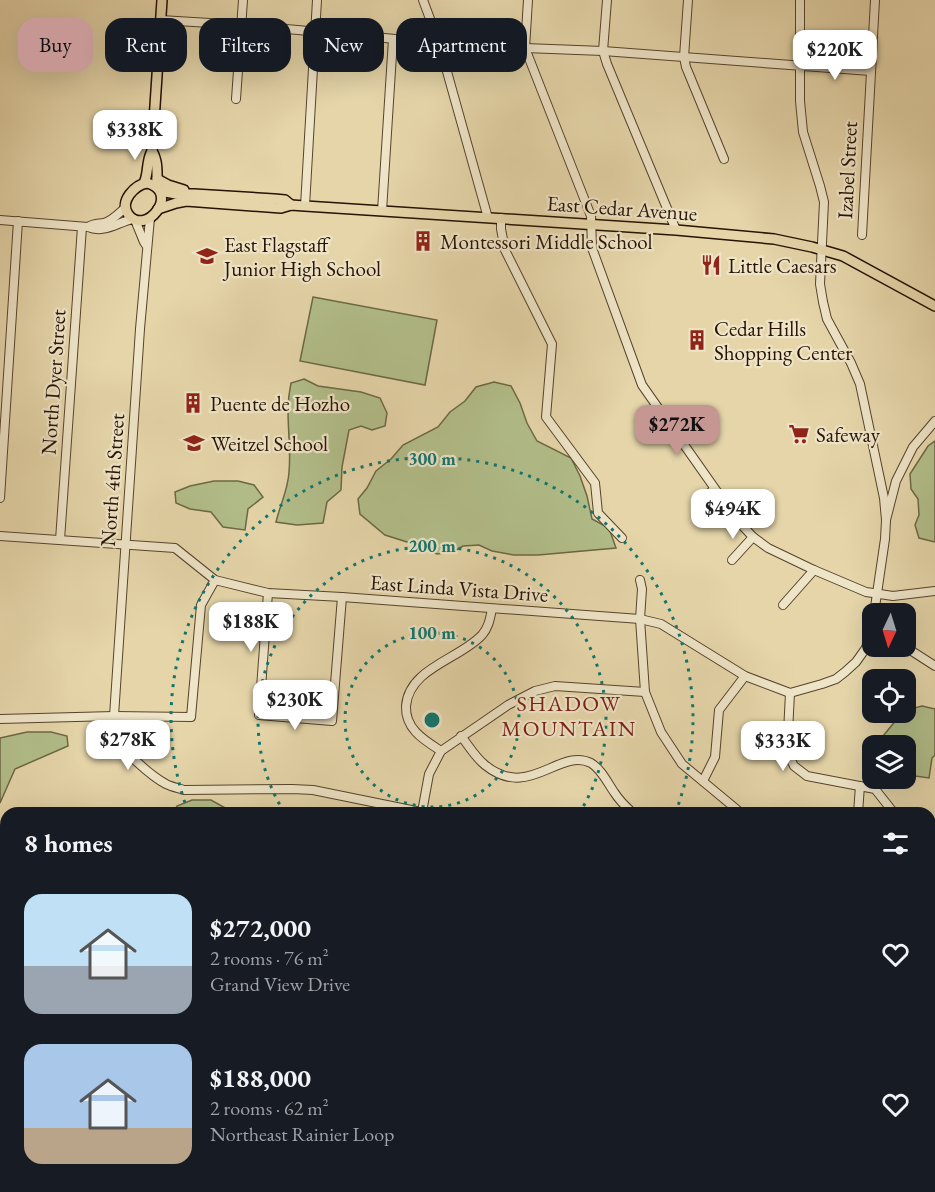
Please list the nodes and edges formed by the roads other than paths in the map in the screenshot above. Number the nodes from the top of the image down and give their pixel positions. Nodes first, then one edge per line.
1 (162, 0) edge
2 (243, 0) edge
3 (317, 0) edge
4 (423, 0) edge
5 (528, 0) edge
6 (607, 0) edge
7 (688, 0) edge
8 (800, 0) edge
9 (874, 0) edge
10 (161, 18) edge
11 (242, 18) edge
12 (315, 18) edge
13 (430, 18) edge
14 (527, 18) edge
15 (384, 38) edge
16 (393, 39) junction
17 (396, 39) edge
18 (527, 48) edge
19 (603, 51) junction
20 (527, 53) edge
21 (684, 57) junction
22 (800, 66) junction
23 (871, 71) junction
24 (157, 72) edge
25 (238, 72) edge
26 (312, 72) edge
27 (447, 72) edge
28 (236, 99) dead end
29 (152, 151) junction
30 (724, 159) dead end
31 (144, 183) junction
32 (158, 186) junction
33 (291, 205) junction
34 (305, 206) junction
35 (126, 207) junction
36 (158, 209) junction
37 (381, 211) junction
38 (150, 218) junction
39 (488, 218) junction
40 (501, 218) junction
41 (134, 219) junction
42 (0, 220) edge
43 (18, 221) junction
44 (591, 225) junction
45 (85, 227) junction
46 (676, 230) junction
47 (862, 235) dead end
48 (146, 245) junction
49 (822, 249) junction
50 (935, 306) edge
51 (935, 422) edge
52 (714, 489) junction
53 (0, 498) edge
54 (699, 503) dead end
55 (886, 520) junction
56 (0, 536) edge
57 (753, 537) junction
58 (622, 538) dead end
59 (60, 540) junction
60 (126, 544) junction
61 (732, 560) dead end
62 (814, 570) junction
63 (215, 579) junction
64 (640, 579) dead end
65 (935, 591) edge
66 (268, 593) junction
67 (876, 594) junction
68 (342, 597) junction
69 (875, 603) edge
70 (783, 605) dead end
71 (492, 609) junction
72 (640, 620) junction
73 (862, 654) edge
74 (916, 654) edge
75 (935, 666) edge
76 (745, 676) junction
77 (645, 692) junction
78 (790, 693) junction
79 (114, 716) junction
80 (0, 719) edge
81 (461, 736) junction
82 (441, 751) junction
83 (703, 781) junction
84 (860, 786) junction
85 (399, 807) edge
86 (425, 807) edge
87 (628, 807) edge
88 (734, 807) edge
89 (858, 807) edge
90 (889, 807) edge

1 - 10 main road
2 - 11 street
3 - 12 street
4 - 13 street
5 - 14 street
6 - 19 street
7 - 21 street
8 - 22 street
9 - 23 street, Izabel Street
15 - 16 street
16 - 17 street
16 - 37 street
18 - 19 street
19 - 21 street
19 - 46 street
20 - 44 street
21 - 22 street
21 - 30 street
22 - 23 street
22 - 49 street
23 - 47 street, Izabel Street
24 - 29 main road
25 - 28 street
26 - 34 street
27 - 39 street
29 - 31 main road
29 - 32 main road
31 - 32 main road
31 - 35 main road
32 - 33 main road, East Cedar Avenue
32 - 36 main road
33 - 34 main road, East Cedar Avenue
33 - 36 main road, East Cedar Avenue
34 - 37 main road, East Cedar Avenue
35 - 41 main road
35 - 45 street
36 - 38 main road
37 - 39 main road, East Cedar Avenue
38 - 41 main road
38 - 48 street, North 4th Street
39 - 40 main road, East Cedar Avenue
40 - 44 main road, East Cedar Avenue
40 - 58 street
41 - 45 street
41 - 48 street, North 4th Street
42 - 43 street
43 - 45 street
43 - 53 street
44 - 46 main road, East Cedar Avenue
44 - 52 street
45 - 59 street, North Dyer Street
46 - 49 main road, East Cedar Avenue
48 - 60 street, North 4th Street
49 - 50 main road, East Cedar Avenue
49 - 55 street
51 - 55 street
52 - 54 street
52 - 57 street
55 - 67 street
56 - 59 street, East Linda Vista Drive
57 - 61 street
57 - 62 street
59 - 60 street, East Linda Vista Drive
60 - 63 street, East Linda Vista Drive
60 - 79 street, North 4th Street
62 - 67 street
62 - 70 street
63 - 66 street, East Linda Vista Drive
63 - 79 street
64 - 72 street
65 - 67 street
66 - 68 street, East Linda Vista Drive
66 - 68 street
67 - 69 street
68 - 71 street, East Linda Vista Drive
71 - 72 street, East Linda Vista Drive
71 - 82 street
72 - 76 street, East Linda Vista Drive
72 - 77 street
73 - 78 street
74 - 75 street
76 - 78 street, East Linda Vista Drive
76 - 83 street
77 - 81 street
77 - 83 street
78 - 84 street
79 - 80 street
79 - 85 street, North 4th Street
81 - 82 street
81 - 87 street
82 - 86 street
83 - 88 street
84 - 89 street
84 - 90 street

